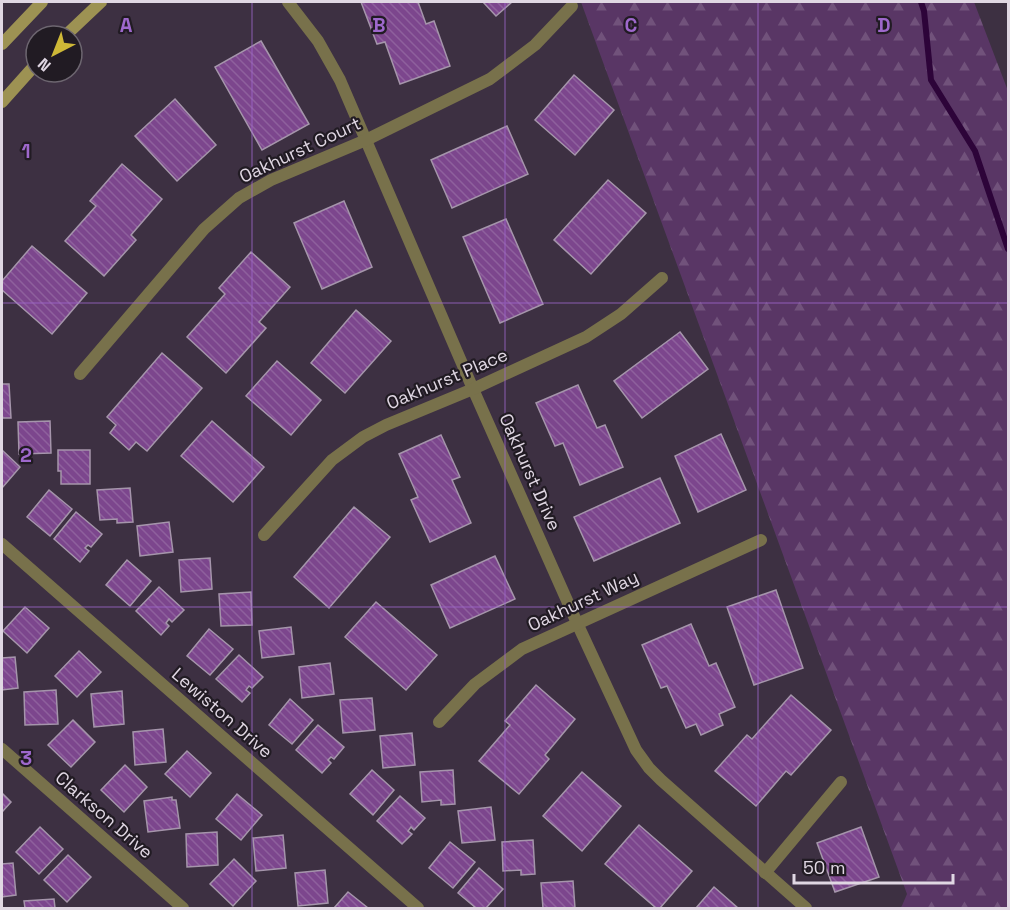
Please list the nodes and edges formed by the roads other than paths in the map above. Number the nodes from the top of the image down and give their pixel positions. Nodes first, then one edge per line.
1 (42, 2) edge
2 (100, 2) edge
3 (288, 2) edge
4 (572, 6) dead end
5 (77, 24) edge
6 (2, 44) edge
7 (24, 77) edge
8 (2, 102) edge
9 (366, 140) junction
10 (662, 278) dead end
11 (80, 374) dead end
12 (473, 389) junction
13 (264, 535) dead end
14 (761, 540) dead end
15 (2, 544) edge
16 (577, 623) junction
17 (439, 722) dead end
18 (2, 749) edge
19 (841, 782) dead end
20 (765, 873) junction
21 (183, 909) edge
22 (418, 909) edge
23 (806, 909) edge

1 - 6 main road
2 - 5 main road
3 - 9 street, Oakhurst Drive
4 - 9 street, Oakhurst Court
7 - 8 main road
9 - 11 street, Oakhurst Court
9 - 12 street, Oakhurst Drive
10 - 12 street, Oakhurst Place
12 - 13 street, Oakhurst Place
12 - 16 street, Oakhurst Drive
14 - 16 street, Oakhurst Way
15 - 22 street, Lewiston Drive
16 - 17 street, Oakhurst Way
16 - 20 street, Oakhurst Drive
18 - 21 street, Clarkson Drive
19 - 20 street
20 - 23 street, Oakhurst Drive

